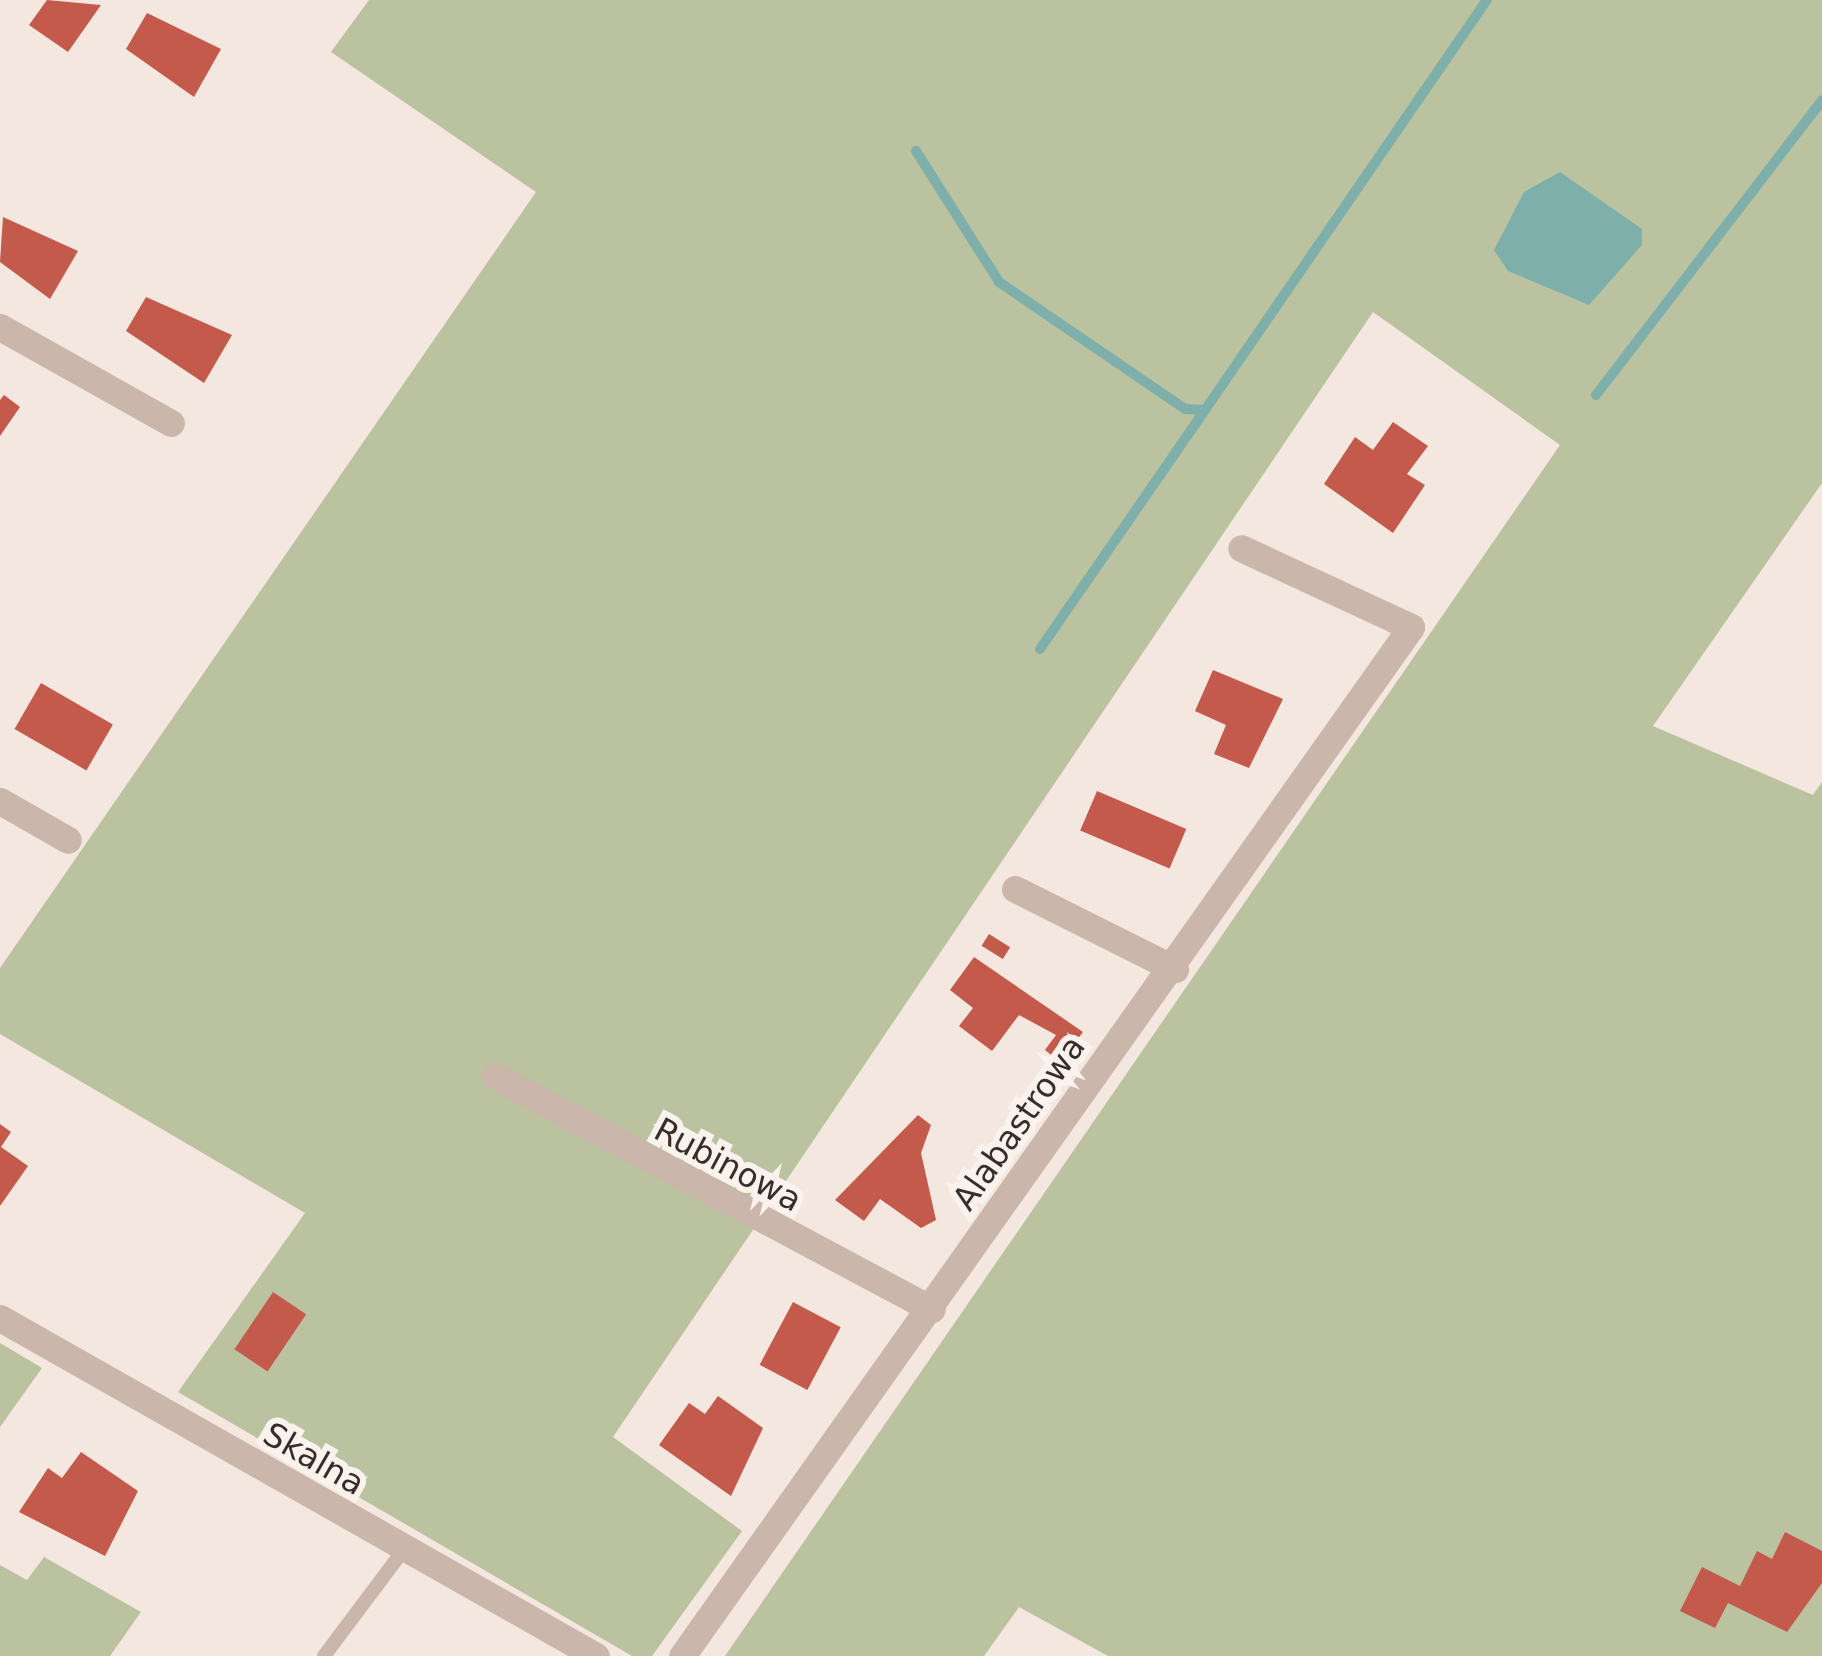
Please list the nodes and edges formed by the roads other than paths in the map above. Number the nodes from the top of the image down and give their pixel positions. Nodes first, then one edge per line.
1 (0, 327) edge
2 (171, 423) dead end
3 (1241, 548) dead end
4 (0, 801) edge
5 (68, 840) dead end
6 (1015, 890) dead end
7 (1175, 969) junction
8 (495, 1076) dead end
9 (932, 1309) junction
10 (0, 1318) edge
11 (402, 1552) junction
12 (324, 1656) edge
13 (596, 1656) edge
14 (682, 1656) edge

1 - 2 street
3 - 7 street, Alabastrowa
4 - 5 street
6 - 7 street
7 - 9 street, Alabastrowa
8 - 9 street, Rubinowa
9 - 14 street, Alabastrowa
10 - 11 street, Skalna
11 - 12 lane
11 - 13 street, Skalna

